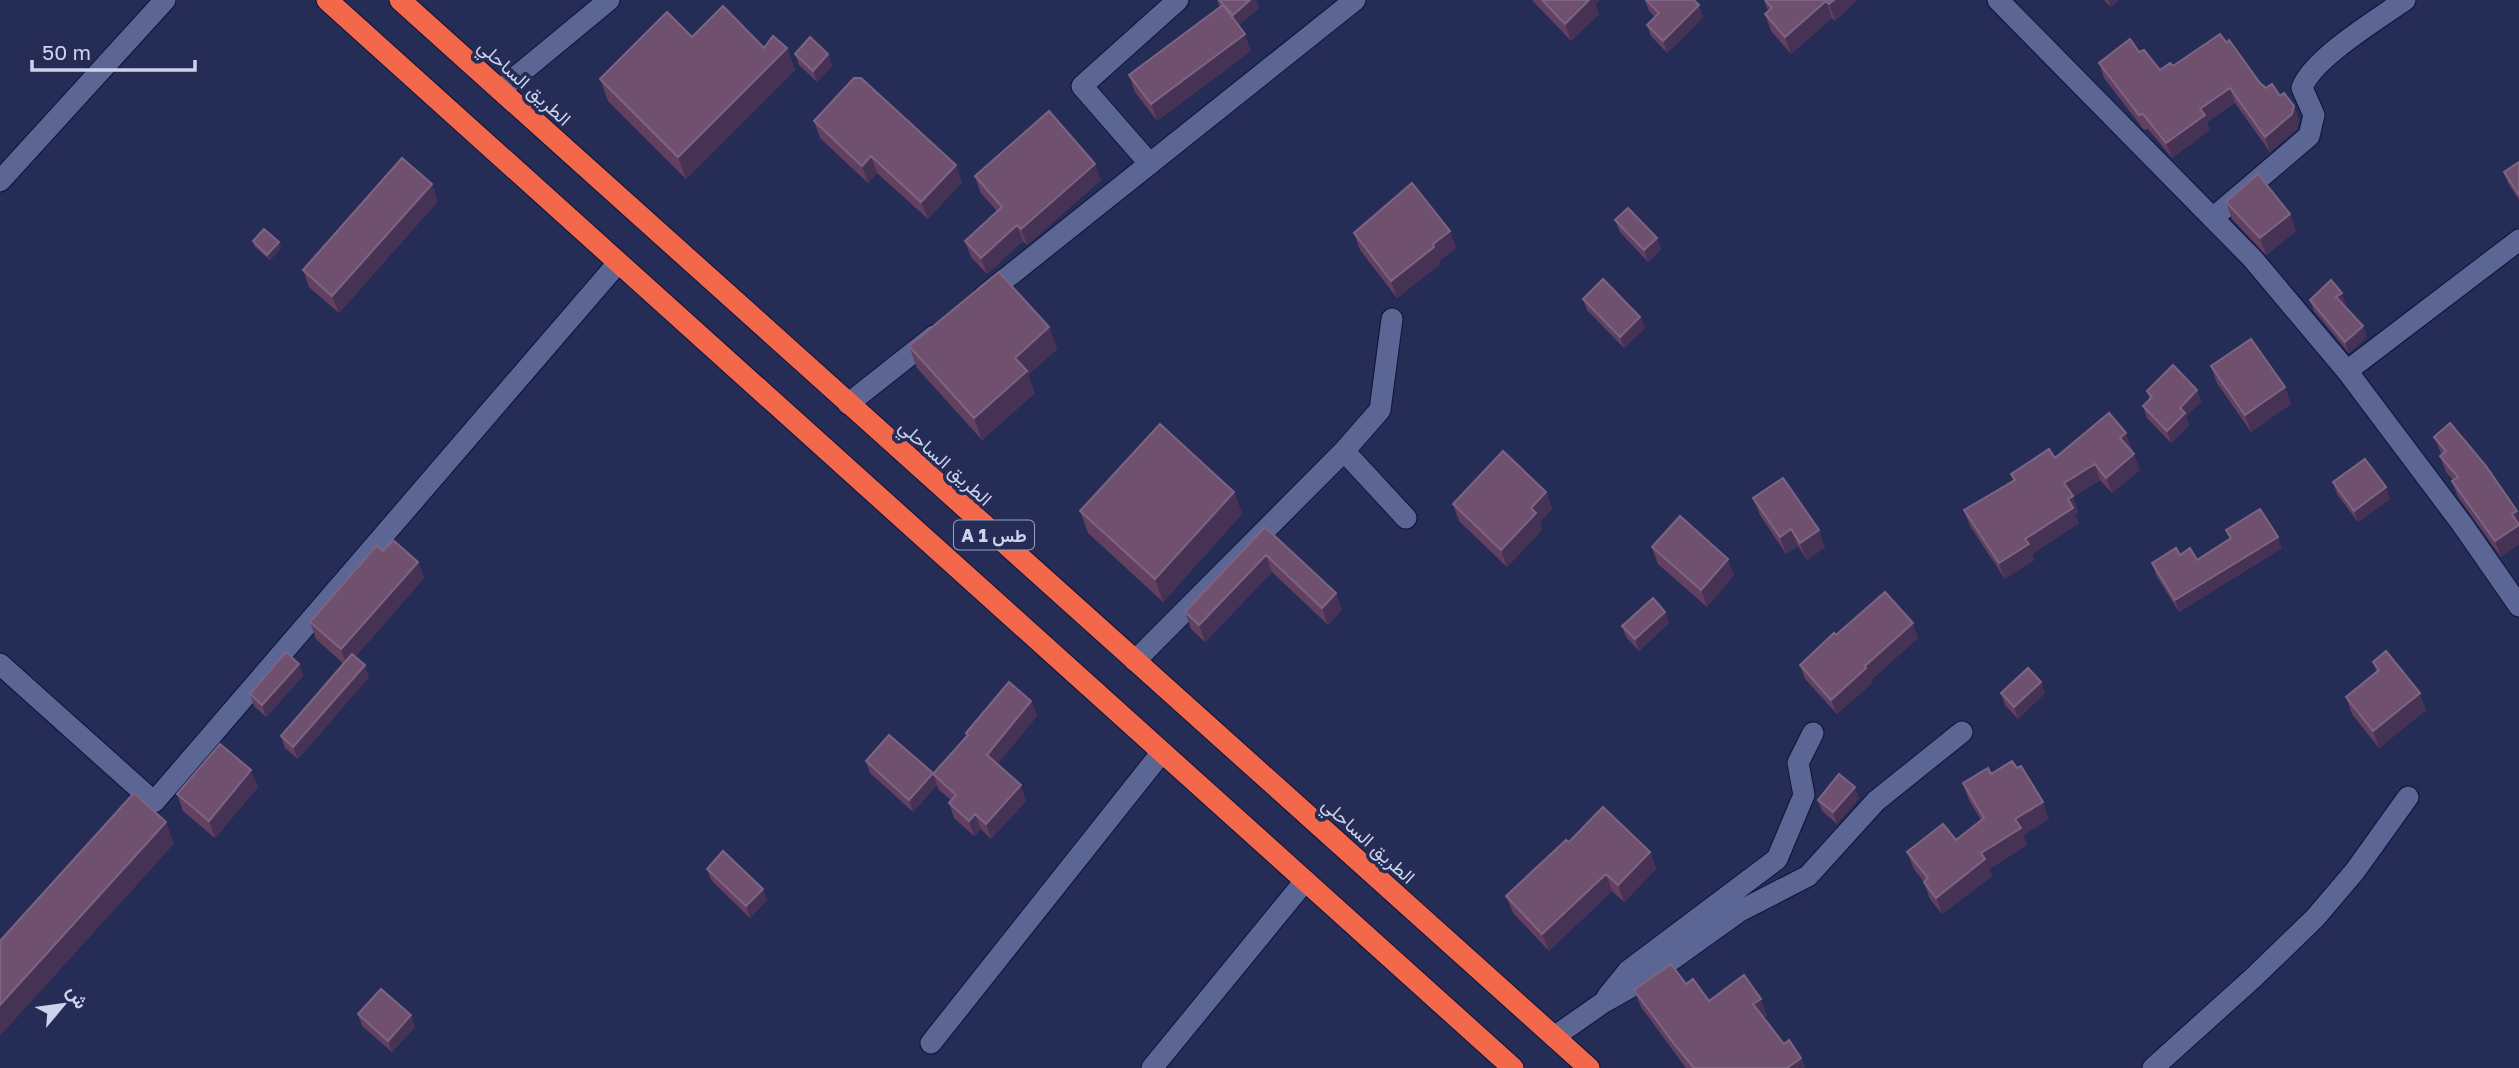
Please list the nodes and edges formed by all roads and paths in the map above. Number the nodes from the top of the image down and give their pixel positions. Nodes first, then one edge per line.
1 (165, 0) edge
2 (327, 0) edge
3 (400, 0) edge
4 (609, 0) edge
5 (1178, 0) edge
6 (2405, 0) edge
7 (2005, 3) edge
8 (1341, 4) edge
9 (500, 90) junction
10 (1150, 164) junction
11 (0, 181) edge
12 (2213, 218) junction
13 (2519, 240) edge
14 (618, 262) junction
15 (1392, 319) dead end
16 (2347, 371) junction
17 (848, 404) junction
18 (1344, 451) junction
19 (1406, 518) dead end
20 (2519, 606) edge
21 (1135, 661) junction
22 (0, 664) edge
23 (1962, 732) dead end
24 (1813, 733) dead end
25 (1162, 751) junction
26 (2408, 797) dead end
27 (1305, 881) junction
28 (1604, 1002) junction
29 (1554, 1037) junction
30 (931, 1043) dead end
31 (1152, 1068) edge
32 (1513, 1068) edge
33 (1589, 1068) edge
34 (2153, 1068) edge

1 - 11 street
2 - 14 highway, A 1 طس
3 - 9 highway, الطريق الساحلي / A 1 طس
4 - 9 street
5 - 10 street
6 - 12 street
7 - 12 street
8 - 10 street
9 - 17 highway, الطريق الساحلي / A 1 طس
10 - 17 street
12 - 16 street
13 - 16 street
14 - 22 street
14 - 25 highway, A 1 طس
15 - 18 street
16 - 20 street
17 - 21 highway, الطريق الساحلي / A 1 طس
18 - 19 street
18 - 21 street
21 - 29 highway, الطريق الساحلي / A 1 طس
23 - 28 street
24 - 28 street
25 - 27 highway, A 1 طس
25 - 30 street
26 - 34 street
27 - 31 street
27 - 32 highway, A 1 طس
28 - 29 street
29 - 33 highway, الطريق الساحلي / A 1 طس

